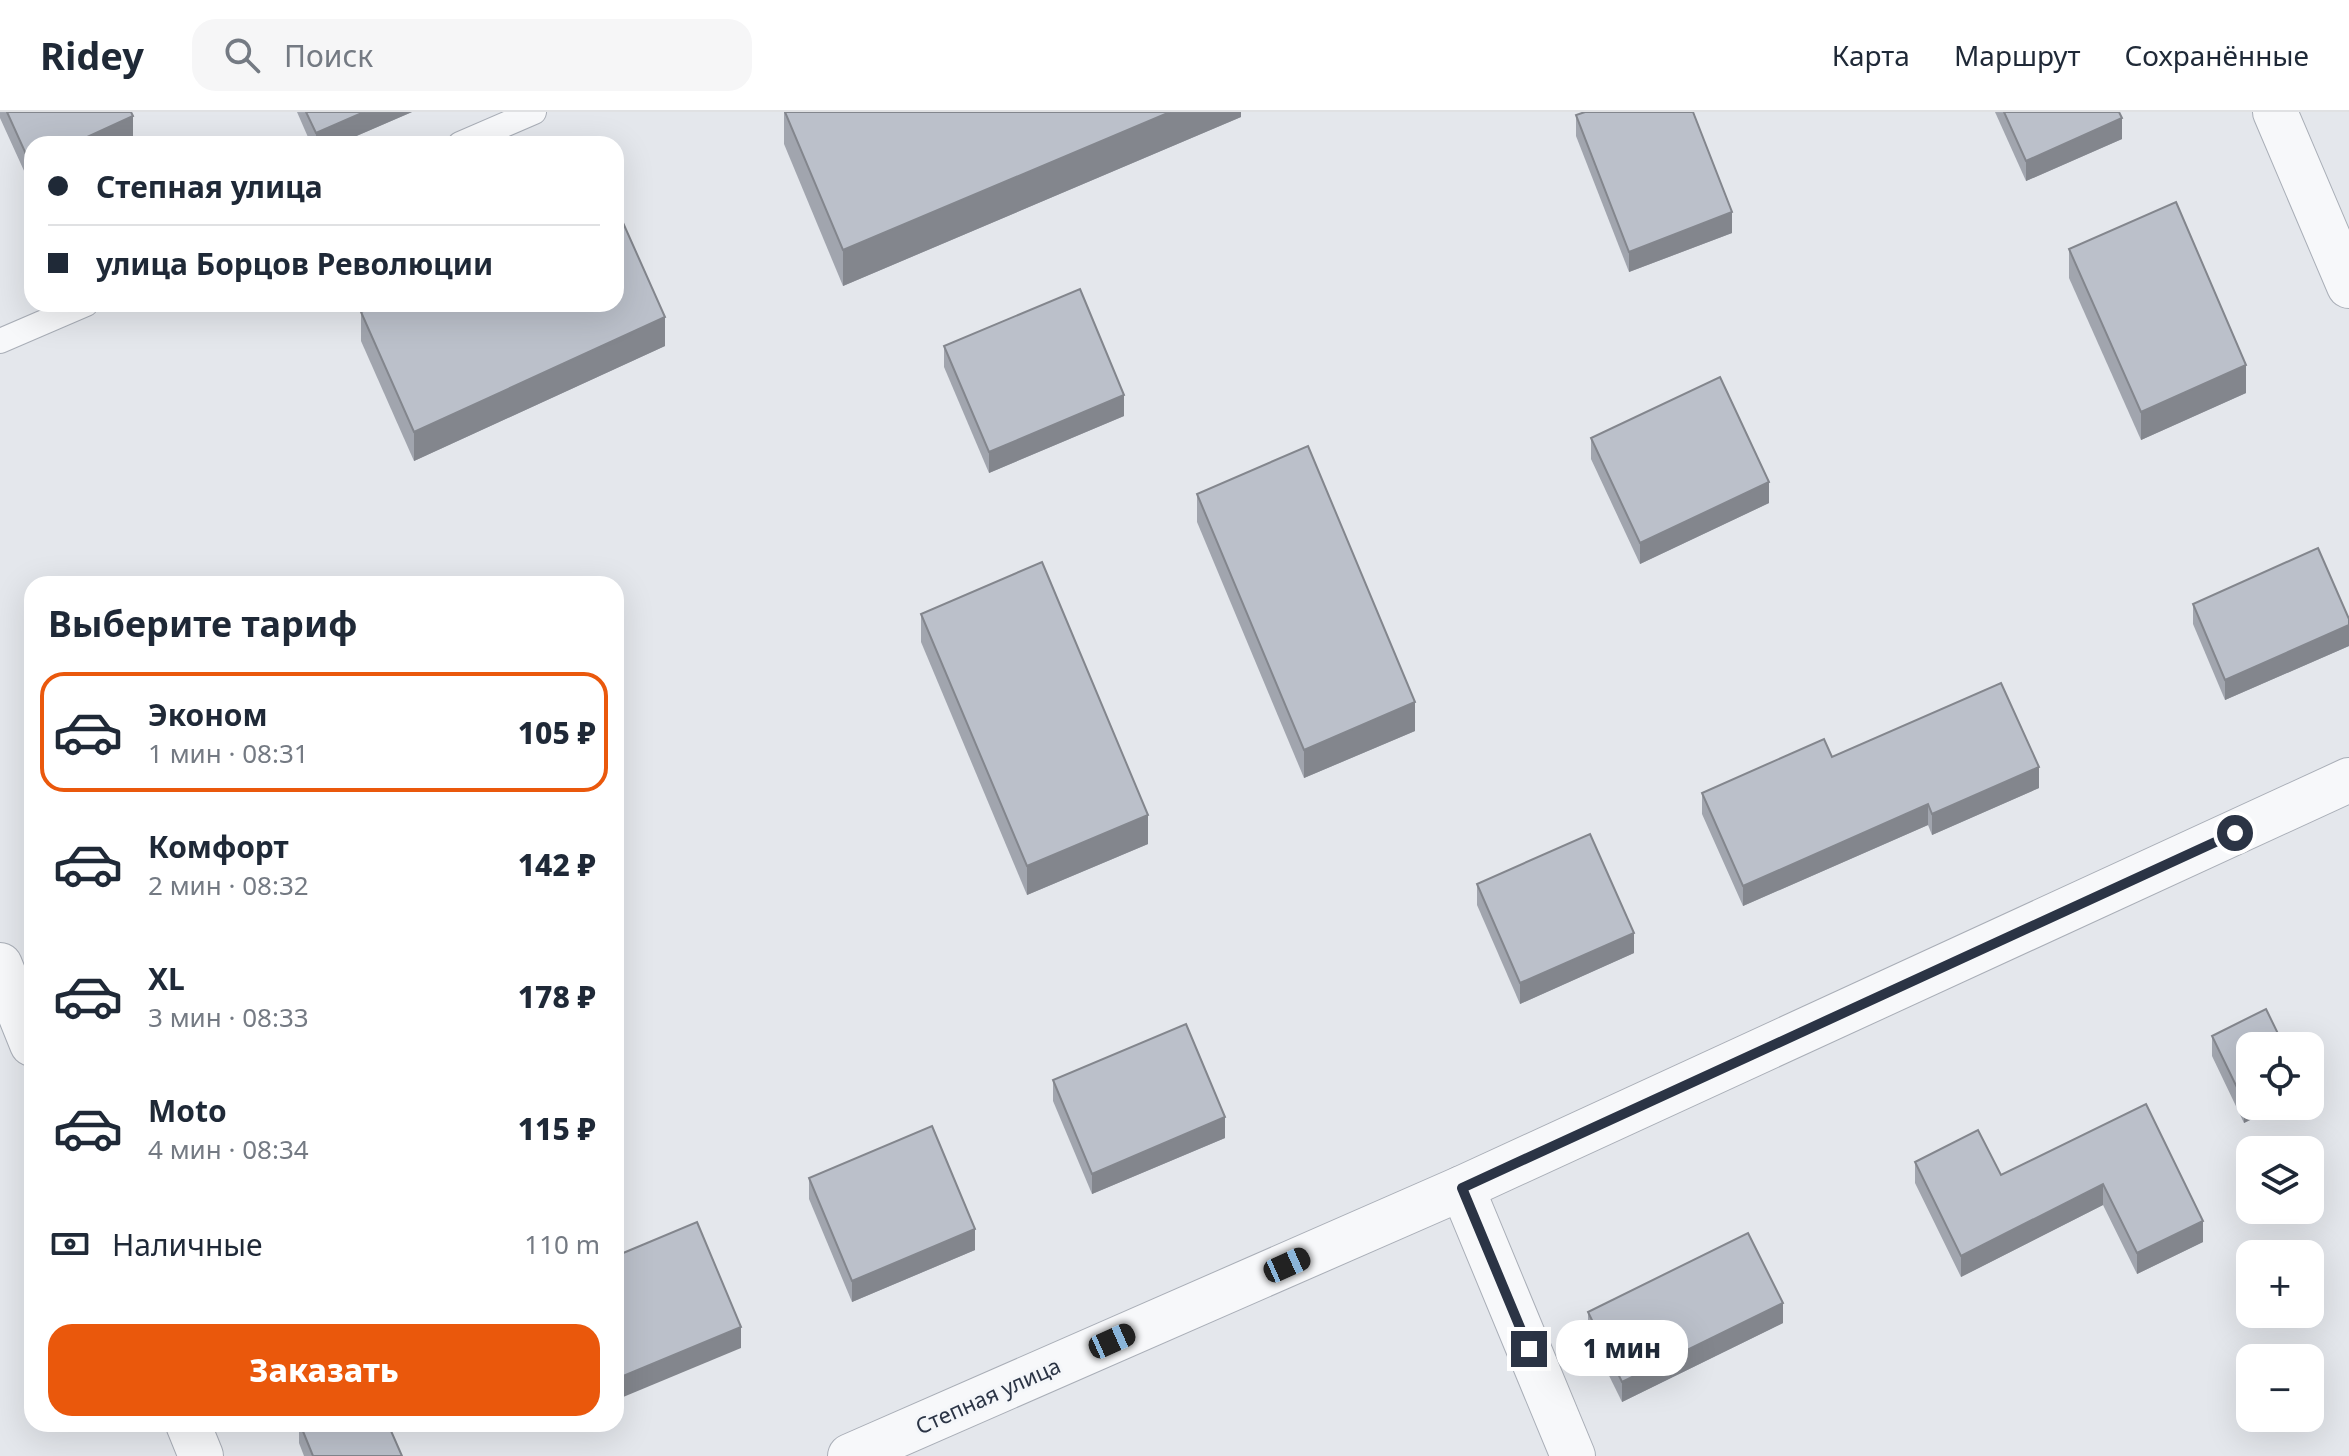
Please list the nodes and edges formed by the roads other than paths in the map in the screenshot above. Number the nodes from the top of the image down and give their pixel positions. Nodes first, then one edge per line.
1 (534, 112) edge
2 (2275, 112) edge
3 (478, 136) edge
4 (2349, 286) edge
5 (67, 312) edge
6 (0, 341) edge
7 (2349, 780) edge
8 (0, 965) edge
9 (24, 1024) edge
10 (1462, 1188) junction
11 (191, 1432) edge
12 (201, 1456) edge
13 (850, 1456) edge
14 (1573, 1456) edge

1 - 3 lane
2 - 4 street
5 - 6 lane
7 - 10 street, Степная улица
8 - 9 street
10 - 13 street, Степная улица
10 - 14 street
11 - 12 street

